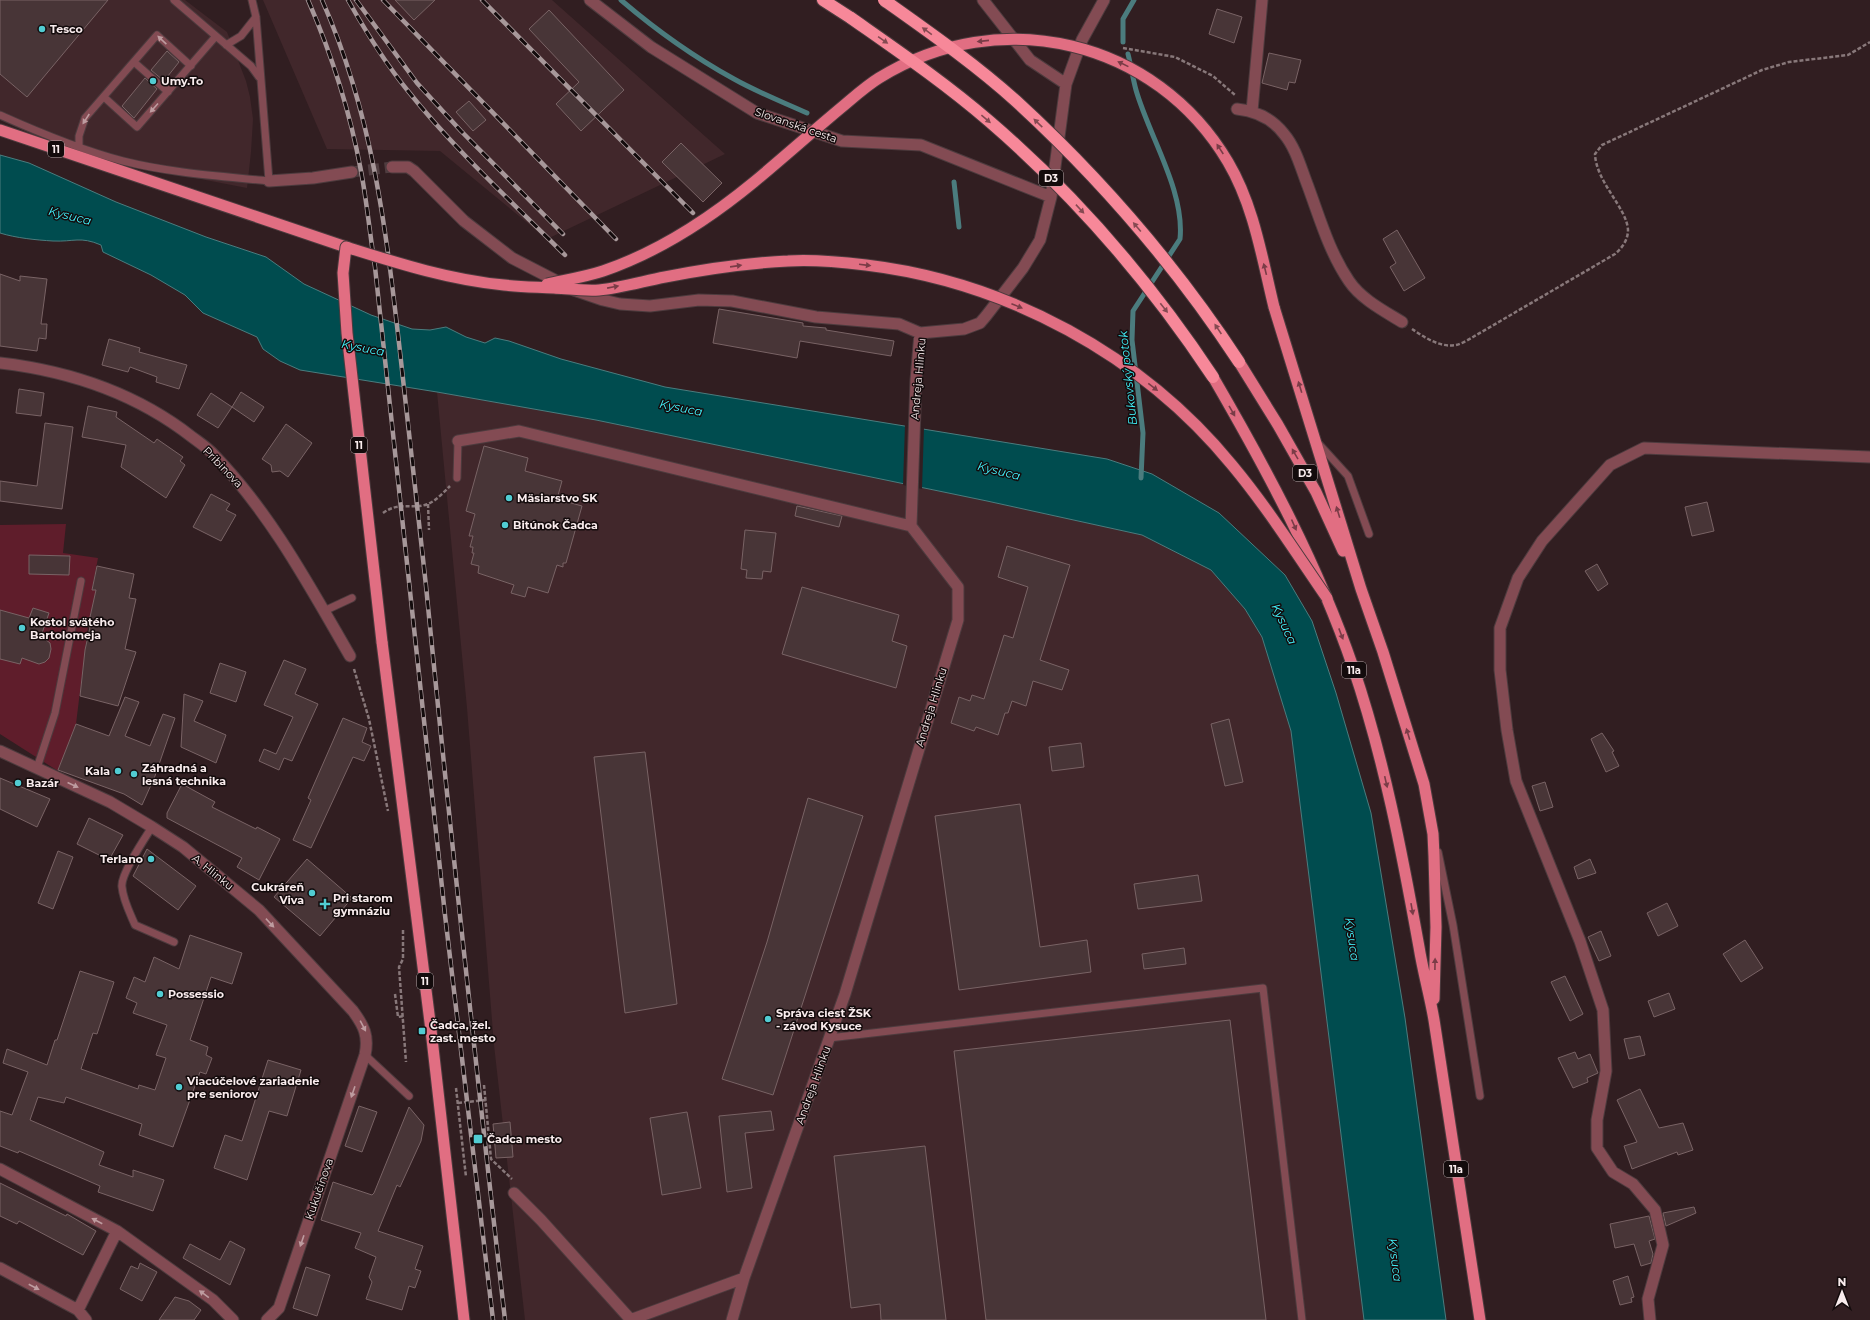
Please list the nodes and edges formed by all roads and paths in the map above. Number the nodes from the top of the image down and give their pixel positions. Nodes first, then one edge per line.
1 (174, 0) edge
2 (252, 0) edge
3 (590, 0) edge
4 (823, 0) edge
5 (884, 0) edge
6 (983, 0) edge
7 (1104, 0) edge
8 (1262, 0) edge
9 (256, 17) junction
10 (216, 36) junction
11 (1870, 42) edge
12 (226, 44) junction
13 (1120, 47) dead end
14 (134, 62) junction
15 (191, 66) junction
16 (260, 77) junction
17 (1066, 84) junction
18 (168, 92) junction
19 (104, 97) junction
20 (1237, 109) dead end
21 (1252, 111) junction
22 (0, 115) edge
23 (0, 130) edge
24 (80, 146) junction
25 (392, 167) tunnel mouth
26 (352, 172) tunnel mouth
27 (269, 181) junction
28 (1051, 197) junction
29 (346, 247) junction
30 (533, 287) junction
31 (1402, 322) joint
32 (920, 333) junction
33 (1239, 362) joint
34 (0, 363) edge
35 (1213, 377) joint
36 (458, 441) joint
37 (1317, 442) junction
38 (1870, 457) edge
39 (457, 478) joint
40 (428, 504) junction
41 (383, 513) dead end
42 (911, 526) junction
43 (429, 530) dead end
44 (1369, 534) dead end
45 (81, 581) dead end
46 (1361, 590) junction
47 (352, 598) dead end
48 (1327, 598) junction
49 (324, 611) junction
50 (350, 656) joint
51 (0, 751) edge
52 (37, 768) junction
53 (1424, 784) junction
54 (388, 817) dead end
55 (152, 826) junction
56 (402, 922) dead end
57 (174, 942) dead end
58 (395, 994) dead end
59 (404, 1016) junction
60 (1434, 1017) junction
61 (829, 1038) junction
62 (365, 1055) junction
63 (406, 1062) dead end
64 (484, 1085) dead end
65 (456, 1088) dead end
66 (409, 1096) dead end
67 (1480, 1096) dead end
68 (486, 1100) junction
69 (458, 1103) junction
70 (0, 1169) edge
71 (466, 1178) dead end
72 (514, 1181) dead end
73 (514, 1193) dead end
74 (117, 1231) junction
75 (0, 1268) edge
76 (744, 1278) junction
77 (78, 1310) junction
78 (86, 1320) edge
79 (233, 1320) edge
80 (267, 1320) edge
81 (464, 1320) edge
82 (630, 1320) edge
83 (732, 1320) edge
84 (1302, 1320) edge
85 (1480, 1320) edge
86 (1650, 1320) edge

1 - 10 lane
2 - 9 lane
3 - 28 street, Slovanská cesta
4 -> 35 highway, D3, bridge
33 -> 5 highway, D3, bridge
6 - 17 street
7 - 17 street, Andreja Hlinku
8 - 21 street
9 - 12 lane
9 - 16 lane
10 - 12 lane
10 - 15 lane
11 - 31 path
12 - 16 lane
13 - 21 path
15 -> 14 lane
14 - 18 lane
14 - 19 lane
15 - 18 lane
16 - 27 lane
17 - 28 street, Andreja Hlinku
18 -> 19 lane
19 -> 24 lane
20 - 21 street
21 - 31 street
22 - 24 lane
23 - 29 main road, 11
24 - 27 lane
25 - 32 street
26 - 27 street
28 - 32 street, Andreja Hlinku
29 - 30 main road, bridge
29 - 81 main road, 11, bridge
37 -> 30 main road, bridge
30 -> 48 main road, bridge
32 - 42 street, Andreja Hlinku
46 -> 33 main road, D3
34 - 49 street, Pribinova
35 -> 48 main road, D3, bridge
36 - 39 lane
36 - 42 street
37 - 44 lane
46 -> 37 main road
38 - 86 street
39 - 40 path
40 - 41 path
40 - 43 path
42 - 61 street, Andreja Hlinku
45 - 52 lane
53 -> 46 main road, 11a
47 - 49 lane
48 -> 60 main road, 11a
49 - 50 street, Pribinova
50 - 54 path
51 - 52 street, A. Hlinku
52 -> 55 street, A. Hlinku
60 -> 53 main road, 11a
53 - 67 lane
55 - 57 lane
55 -> 62 street, A. Hlinku
56 - 59 path
58 - 59 path
59 - 63 path
60 - 85 main road, 11a
61 - 76 street, Andreja Hlinku
61 - 84 lane
62 - 66 lane
62 -> 80 street, Kukučínova
64 - 68 path
65 - 69 path
68 - 69 path
68 - 72 path
69 - 71 path
74 -> 70 street
73 - 82 street
74 - 77 street
79 -> 74 street
75 -> 77 street
76 - 82 street
76 - 83 street, Andreja Hlinku
77 - 78 street

